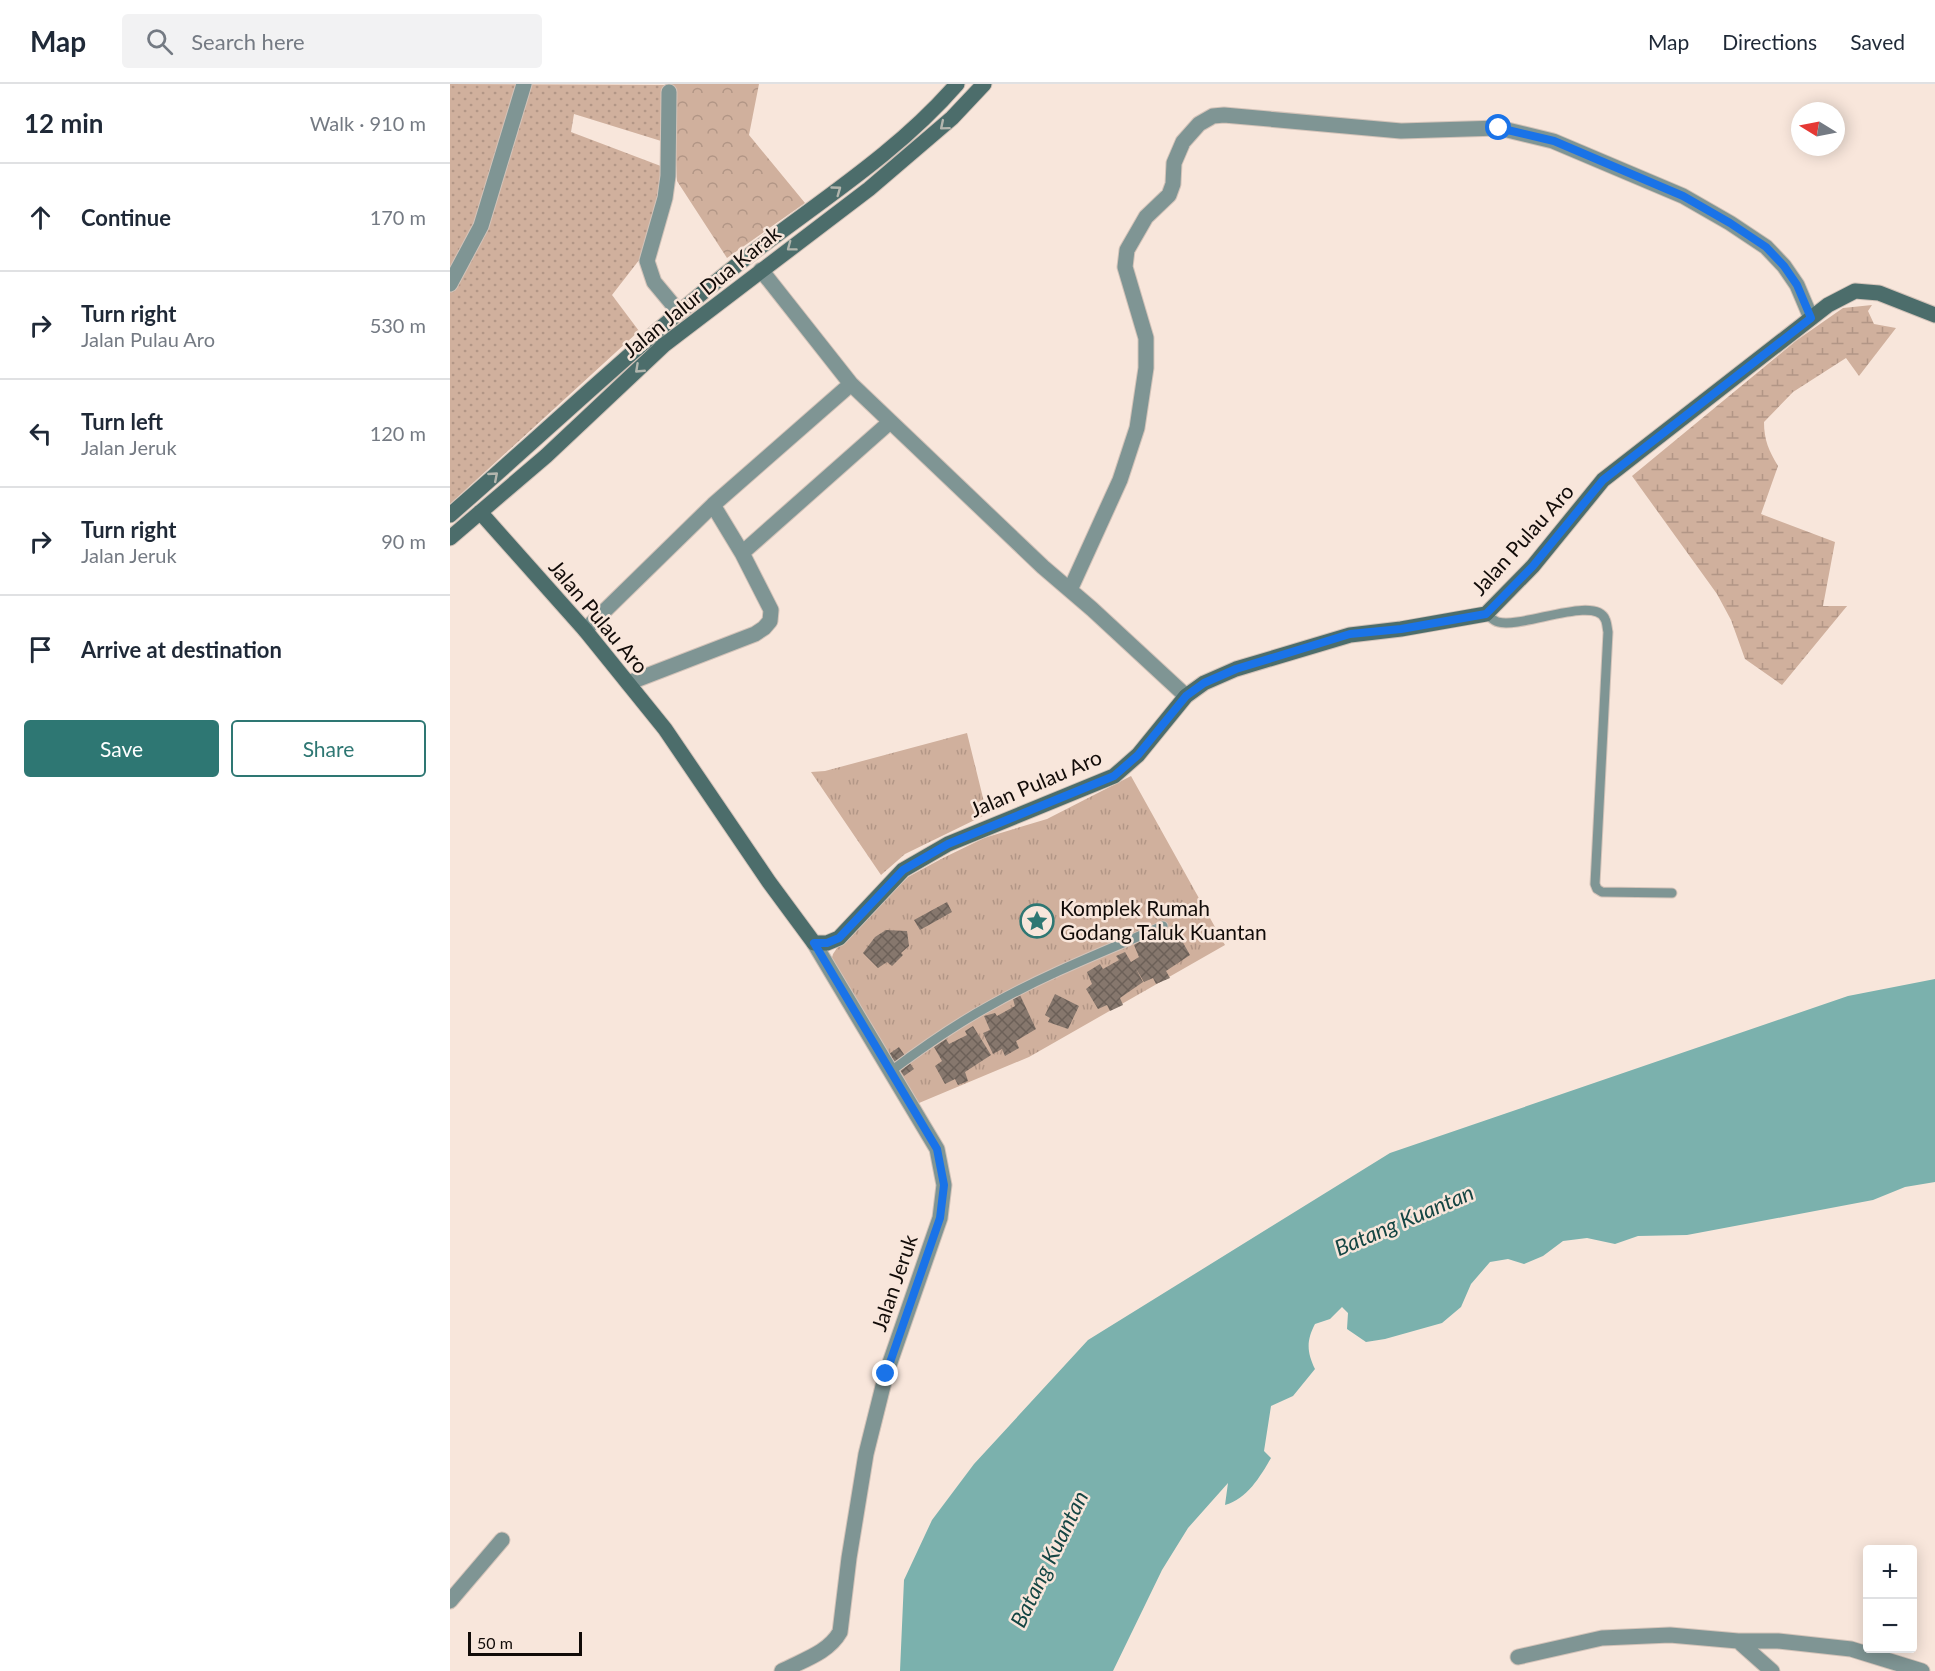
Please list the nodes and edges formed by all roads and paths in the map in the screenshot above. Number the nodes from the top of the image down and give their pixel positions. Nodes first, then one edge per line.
1 (524, 84) edge
2 (957, 84) edge
3 (984, 84) edge
4 (669, 92) dead end
5 (760, 270) junction
6 (450, 284) edge
7 (679, 312) junction
8 (1935, 315) edge
9 (1811, 318) junction
10 (851, 384) junction
11 (890, 422) junction
12 (713, 505) junction
13 (480, 512) junction
14 (450, 515) edge
15 (450, 538) edge
16 (742, 553) junction
17 (1070, 590) junction
18 (1486, 614) junction
19 (585, 630) junction
20 (628, 683) junction
21 (1186, 696) junction
22 (1672, 893) dead end
23 (1163, 926) dead end
24 (814, 943) junction
25 (891, 1071) junction
26 (502, 1540) dead end
27 (450, 1601) edge
28 (1738, 1641) junction
29 (1518, 1657) dead end
30 (782, 1671) edge
31 (1772, 1671) edge
32 (1922, 1671) edge

1 - 6 street
7 -> 2 street, Jalan Jalur Dua Karak
3 -> 5 street, Jalan Jalur Dua Karak
4 - 7 street
5 - 10 street
5 -> 13 street, Jalan Jalur Dua Karak
14 -> 7 street, Jalan Jalur Dua Karak
8 - 9 street, Jalan Pulau Aro
9 - 17 street
9 - 18 street, Jalan Pulau Aro
10 - 11 street
10 - 12 street
11 - 16 street
11 - 17 street
12 - 16 street
12 - 19 street
13 - 15 street, Jalan Jalur Dua Karak
13 - 19 street, Jalan Pulau Aro
16 - 20 street
17 - 21 street
18 - 21 street, Jalan Pulau Aro
18 - 22 lane
19 - 20 street, Jalan Pulau Aro
20 - 24 street, Jalan Pulau Aro
21 - 24 street, Jalan Pulau Aro
23 - 25 lane
24 - 25 street, Jalan Jeruk
25 - 30 street, Jalan Jeruk
26 - 27 street
28 - 29 street
28 - 31 street
28 - 32 street

